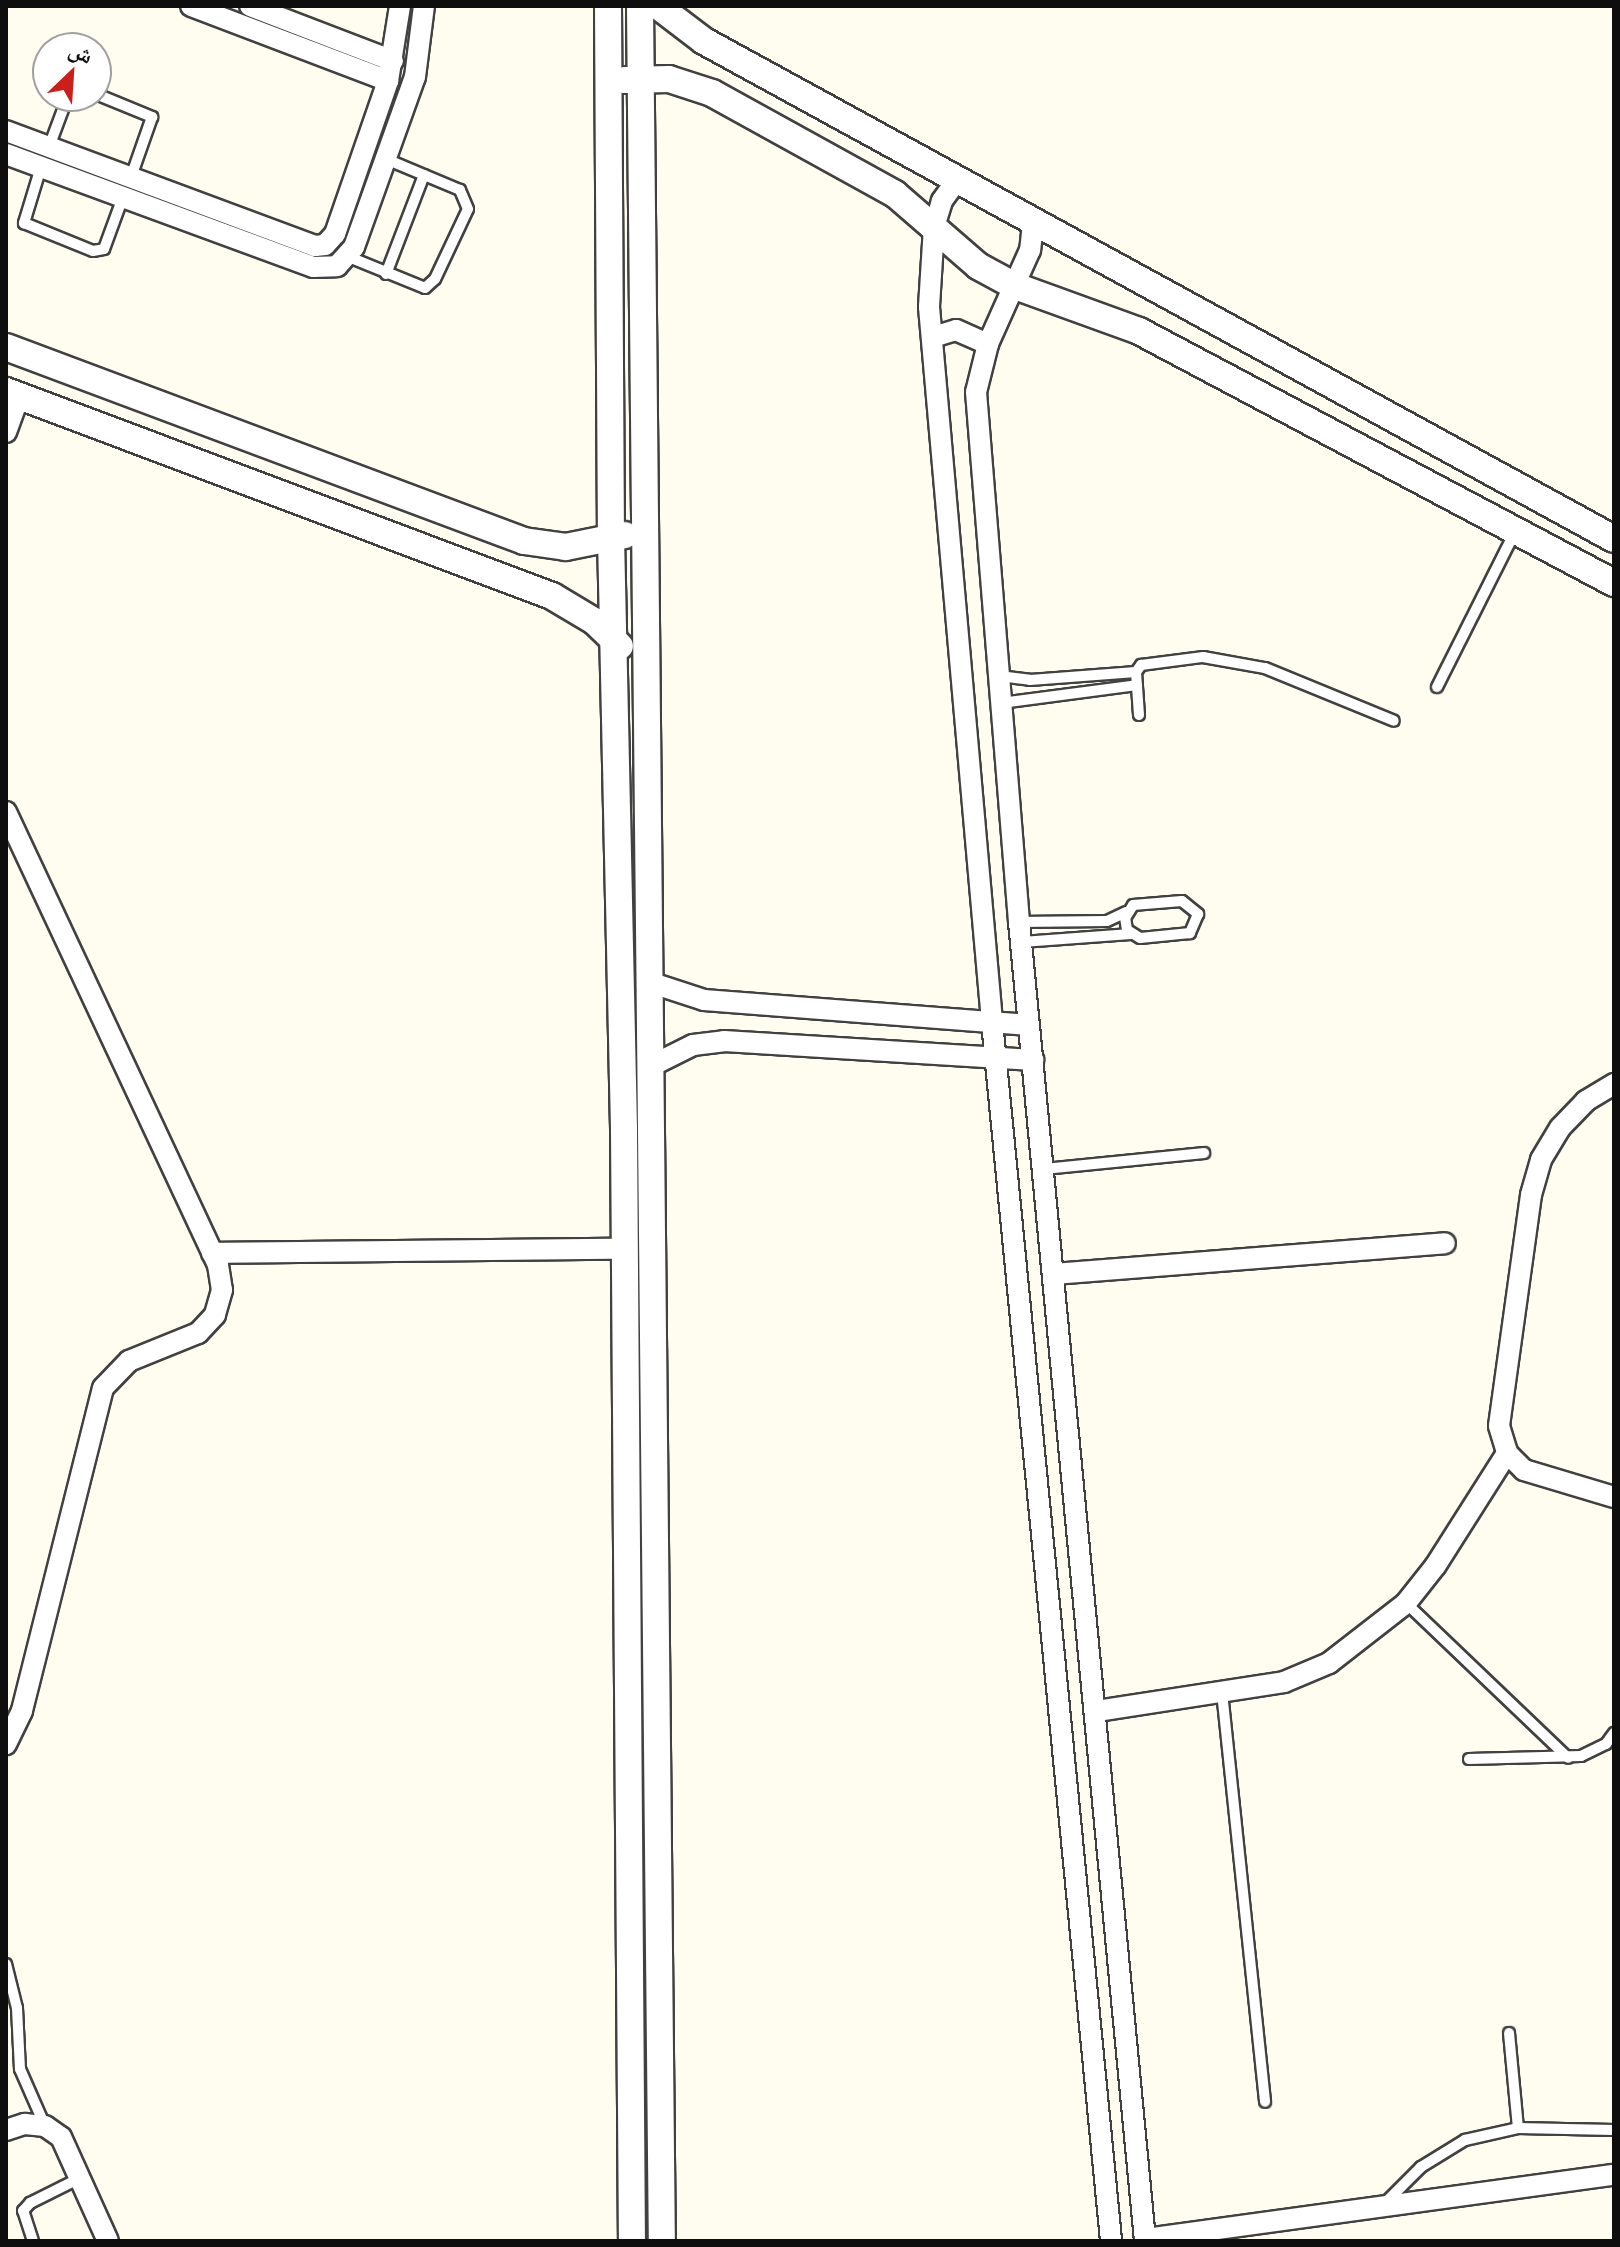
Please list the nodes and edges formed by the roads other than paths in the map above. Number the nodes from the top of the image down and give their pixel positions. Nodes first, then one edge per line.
1 (191, 6) edge
2 (250, 6) edge
3 (400, 6) edge
4 (424, 6) edge
5 (608, 6) edge
6 (640, 6) edge
7 (658, 6) edge
8 (390, 71) junction
9 (641, 79) junction
10 (610, 81) junction
11 (112, 101) edge
12 (62, 112) edge
13 (6, 131) edge
14 (49, 147) junction
15 (6, 154) edge
16 (386, 159) junction
17 (41, 167) junction
18 (424, 175) junction
19 (131, 177) junction
20 (957, 180) junction
21 (123, 197) junction
22 (1033, 223) junction
23 (934, 227) junction
24 (333, 238) junction
25 (349, 257) junction
26 (386, 274) junction
27 (1015, 286) junction
28 (933, 337) junction
29 (988, 344) junction
30 (6, 347) edge
31 (13, 393) edge
32 (6, 432) edge
33 (1516, 530) junction
34 (642, 533) junction
35 (611, 537) junction
36 (1614, 539) edge
37 (1614, 583) edge
38 (613, 637) junction
39 (645, 664) junction
40 (1136, 672) junction
41 (999, 676) junction
42 (1137, 685) junction
43 (1437, 687) dead end
44 (1001, 703) junction
45 (1139, 715) dead end
46 (1394, 721) dead end
47 (6, 812) edge
48 (1126, 912) junction
49 (1020, 932) junction
50 (1131, 934) junction
51 (649, 982) junction
52 (992, 1022) junction
53 (1029, 1025) junction
54 (996, 1058) junction
55 (1033, 1060) junction
56 (651, 1066) junction
57 (1614, 1084) edge
58 (637, 1128) junction
59 (1204, 1153) dead end
60 (1044, 1169) junction
61 (1445, 1243) dead end
62 (625, 1249) junction
63 (212, 1253) junction
64 (1054, 1274) junction
65 (1507, 1453) junction
66 (1614, 1497) edge
67 (1406, 1603) junction
68 (1222, 1692) junction
69 (1097, 1711) junction
70 (1614, 1733) edge
71 (6, 1744) edge
72 (1568, 1758) junction
73 (1469, 1759) dead end
74 (6, 1964) edge
75 (1509, 2033) dead end
76 (1265, 2102) dead end
77 (45, 2126) junction
78 (1518, 2128) junction
79 (6, 2130) edge
80 (1614, 2130) edge
81 (1614, 2175) edge
82 (80, 2178) junction
83 (1378, 2210) junction
84 (1145, 2240) edge
85 (33, 2241) edge
86 (108, 2241) edge
87 (632, 2241) edge
88 (662, 2241) edge
89 (1111, 2241) edge

1 - 8 street
2 - 8 street
3 - 8 street
4 - 16 street
5 - 10 street
6 - 9 street
7 - 20 street
8 - 24 street
9 - 10 street
9 - 23 street
9 - 34 street
10 - 35 street
11 - 19 lane
12 - 14 lane
13 - 14 street
14 - 19 street
15 - 17 street
16 - 18 lane
16 - 25 street
17 - 21 street
17 - 21 lane
18 - 26 lane
18 - 26 lane
19 - 24 street
20 - 22 street
20 - 23 street
21 - 25 street
22 - 27 street
22 - 36 street
23 - 27 street
23 - 28 street
24 - 25 street
25 - 26 lane
27 - 29 street
27 - 33 street
28 - 29 street
28 - 52 street
29 - 41 street
30 - 35 street
31 - 32 street
31 - 38 street
33 - 37 street
33 - 43 lane
34 - 35 street
34 - 39 street
35 - 38 street
38 - 39 street
38 - 58 street
39 - 51 street
40 - 41 lane
40 - 42 lane
40 - 46 lane
41 - 44 street
42 - 44 lane
42 - 45 lane
44 - 49 street
47 - 63 street
48 - 49 lane
48 - 50 lane
48 - 50 lane
49 - 50 lane
49 - 53 street
51 - 52 street
51 - 56 street
52 - 53 street
52 - 54 street
53 - 55 street
54 - 55 street
54 - 56 street
54 - 89 street
55 - 60 street
56 - 58 street
57 - 65 street
58 - 62 street
58 - 88 street
59 - 60 lane
60 - 64 street
61 - 64 street
62 - 63 street
62 - 87 street
63 - 71 street
64 - 69 street
65 - 66 street
65 - 67 street
67 - 68 street
67 - 72 lane
68 - 69 street
68 - 76 lane
69 - 84 street
70 - 72 lane
72 - 73 lane
74 - 77 lane
75 - 78 lane
77 - 79 street
77 - 82 street
78 - 80 lane
78 - 83 lane
81 - 83 street
82 - 85 lane
82 - 86 street
83 - 84 street

